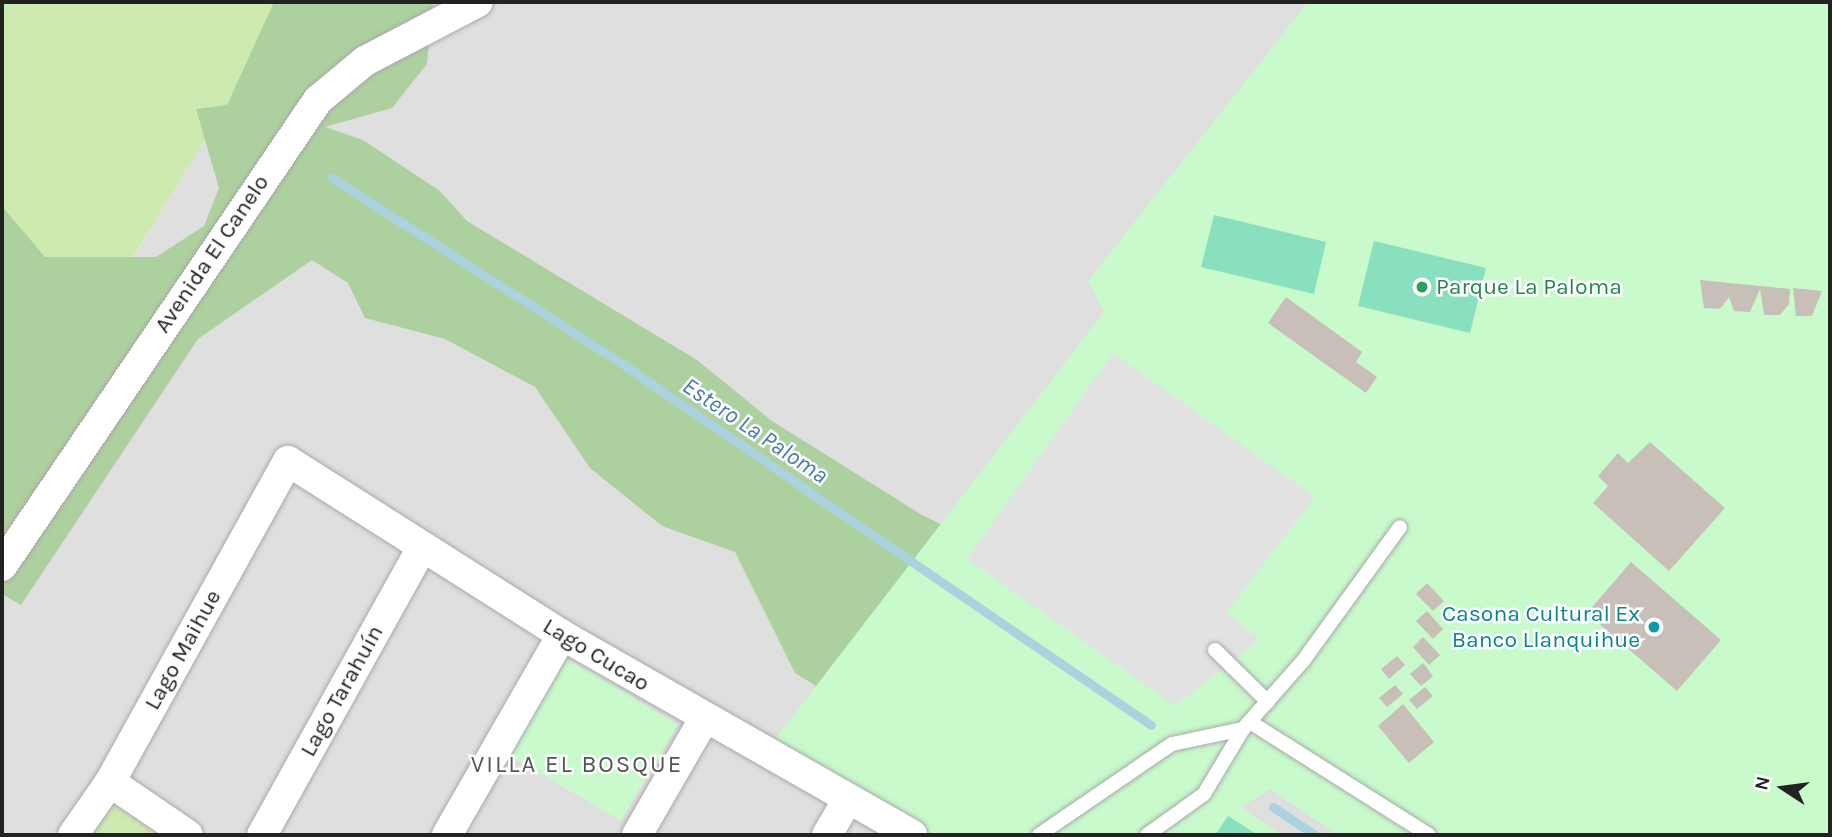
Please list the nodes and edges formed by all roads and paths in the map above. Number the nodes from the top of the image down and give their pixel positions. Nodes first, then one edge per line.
1 (478, 2) edge
2 (288, 461) joint
3 (1400, 527) dead end
4 (422, 547) junction
5 (2, 566) edge
6 (562, 635) junction
7 (1215, 650) dead end
8 (1268, 702) junction
9 (705, 717) junction
10 (1246, 725) junction
11 (110, 782) junction
12 (848, 799) junction
13 (73, 835) edge
14 (188, 835) edge
15 (262, 835) edge
16 (447, 835) edge
17 (637, 835) edge
18 (827, 835) edge
19 (912, 835) edge
20 (1039, 835) edge
21 (1147, 835) edge
22 (1429, 835) edge

1 - 5 street, Avenida El Canelo
2 - 4 street, Lago Cucao
2 - 11 street, Lago Maihue
3 - 8 lane
4 - 6 street, Lago Cucao
4 - 15 street, Lago Tarahuín
6 - 9 street, Lago Cucao
6 - 16 street
7 - 8 lane
8 - 10 lane
9 - 12 street, Lago Cucao
9 - 17 street
10 - 20 lane
10 - 21 lane
10 - 22 lane
11 - 13 street, Lago Maihue
11 - 14 street
12 - 18 street
12 - 19 street, Lago Cucao

